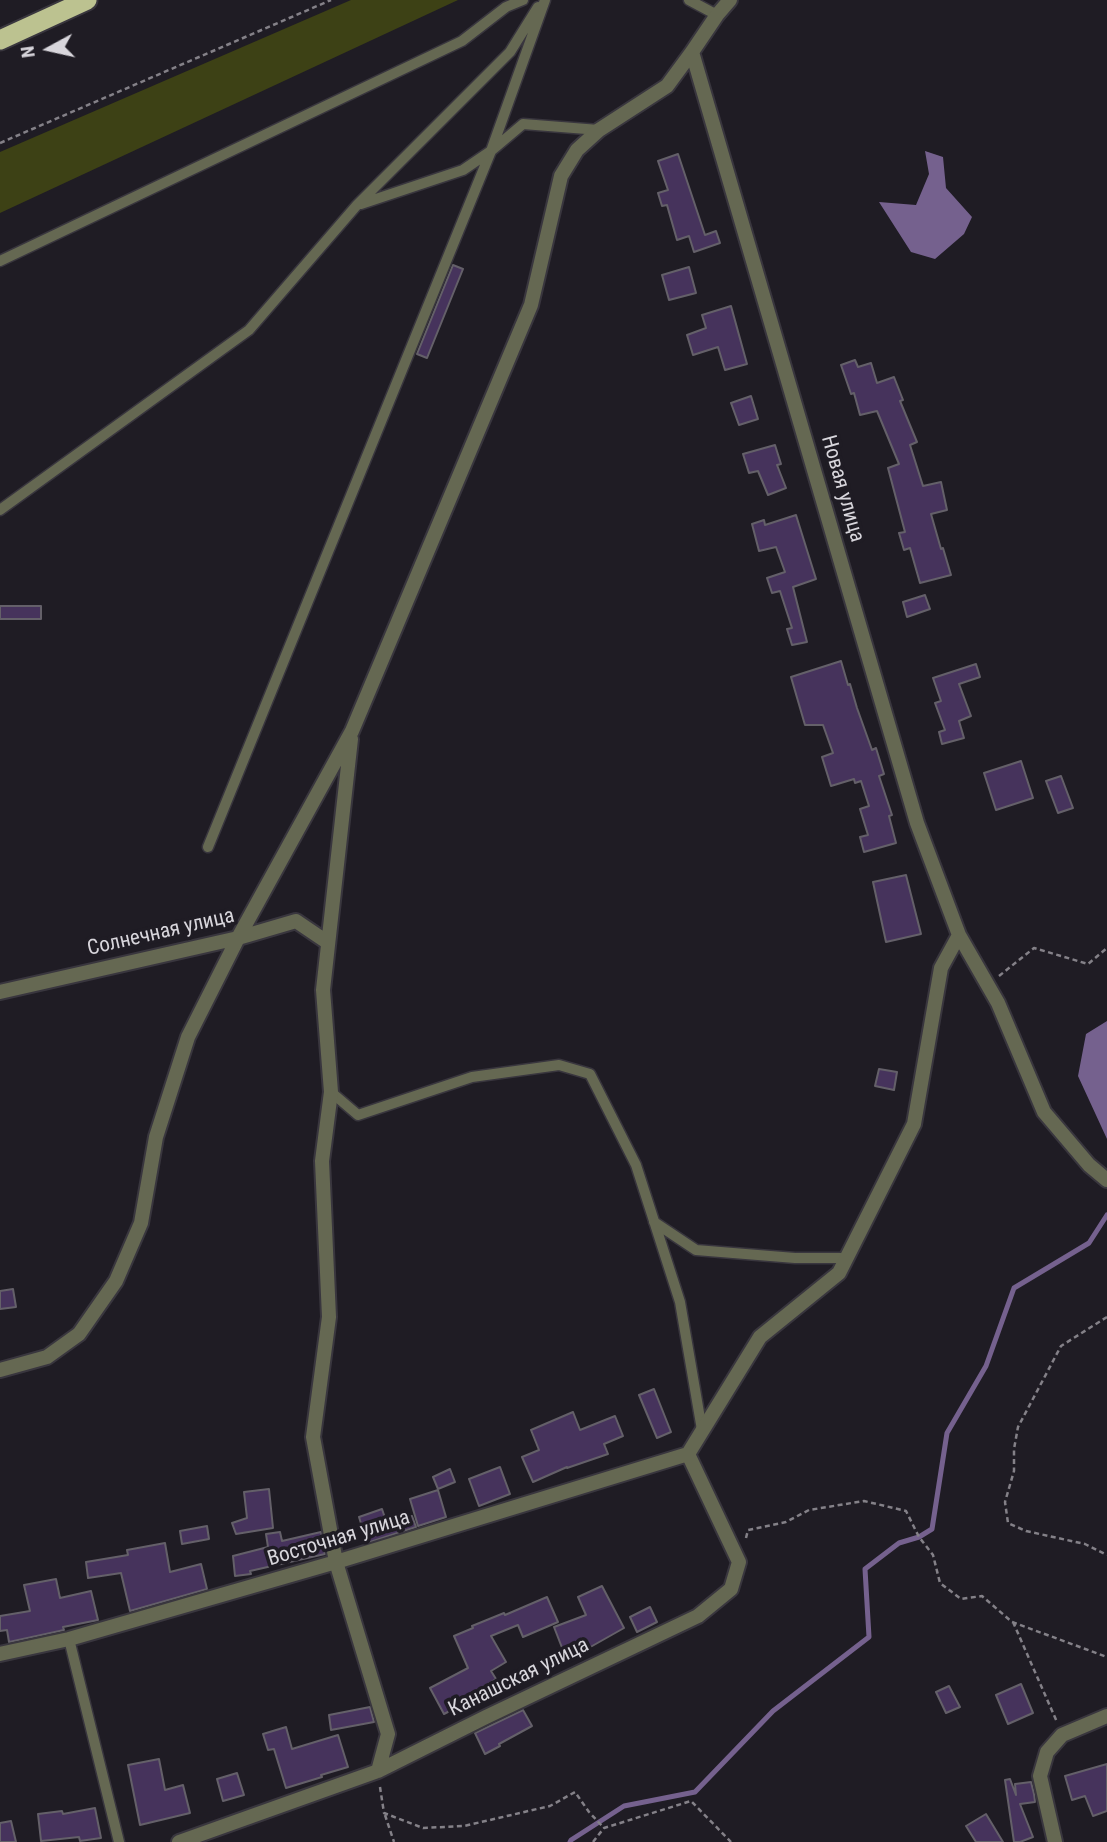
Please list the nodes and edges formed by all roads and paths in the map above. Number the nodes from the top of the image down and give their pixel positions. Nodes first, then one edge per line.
1 (87, 0) edge
2 (331, 0) edge
3 (523, 0) edge
4 (544, 0) edge
5 (689, 0) edge
6 (730, 0) edge
7 (717, 15) junction
8 (0, 40) edge
9 (692, 52) junction
10 (599, 130) junction
11 (0, 143) edge
12 (491, 151) junction
13 (357, 205) junction
14 (0, 261) edge
15 (0, 510) edge
16 (352, 731) junction
17 (208, 847) dead end
18 (959, 934) junction
19 (238, 938) junction
20 (327, 942) junction
21 (1107, 948) edge
22 (988, 985) junction
23 (0, 992) edge
24 (331, 1092) junction
25 (1107, 1180) edge
26 (654, 1222) junction
27 (847, 1258) junction
28 (1107, 1317) edge
29 (6, 1368) edge
30 (702, 1431) junction
31 (688, 1454) junction
32 (1107, 1555) edge
33 (336, 1562) junction
34 (739, 1562) junction
35 (1012, 1622) junction
36 (69, 1639) junction
37 (0, 1654) edge
38 (1107, 1657) edge
39 (1107, 1716) edge
40 (1062, 1735) junction
41 (378, 1771) junction
42 (384, 1813) junction
43 (604, 1828) junction
44 (119, 1842) edge
45 (179, 1842) edge
46 (394, 1842) edge
47 (593, 1842) edge
48 (731, 1842) edge
49 (1055, 1842) edge

1 - 8 highway
2 - 11 path
3 - 14 lane
4 - 12 lane
4 - 13 lane
5 - 7 lane
6 - 7 street
7 - 9 street
9 - 10 street
9 - 18 street, Новая улица
10 - 12 lane
10 - 16 street
12 - 13 lane
12 - 17 lane
13 - 15 lane
16 - 19 street
16 - 20 street
18 - 22 street, Новая улица
18 - 27 street
19 - 20 street, Солнечная улица
19 - 23 street, Солнечная улица
19 - 29 street
20 - 24 street
21 - 22 path
22 - 25 street, Новая улица
24 - 26 lane
24 - 33 street
26 - 27 lane
26 - 30 lane
27 - 30 street
28 - 32 path
30 - 31 street
31 - 33 street, Восточная улица
31 - 34 street
33 - 36 street, Восточная улица
33 - 41 street
34 - 35 path
34 - 41 street, Канашская улица
35 - 38 path
35 - 40 path
36 - 37 street, Восточная улица
36 - 44 lane
39 - 40 street
40 - 49 street
41 - 42 path
41 - 45 street, Канашская улица
42 - 43 path
42 - 46 path
43 - 47 path
43 - 48 path

